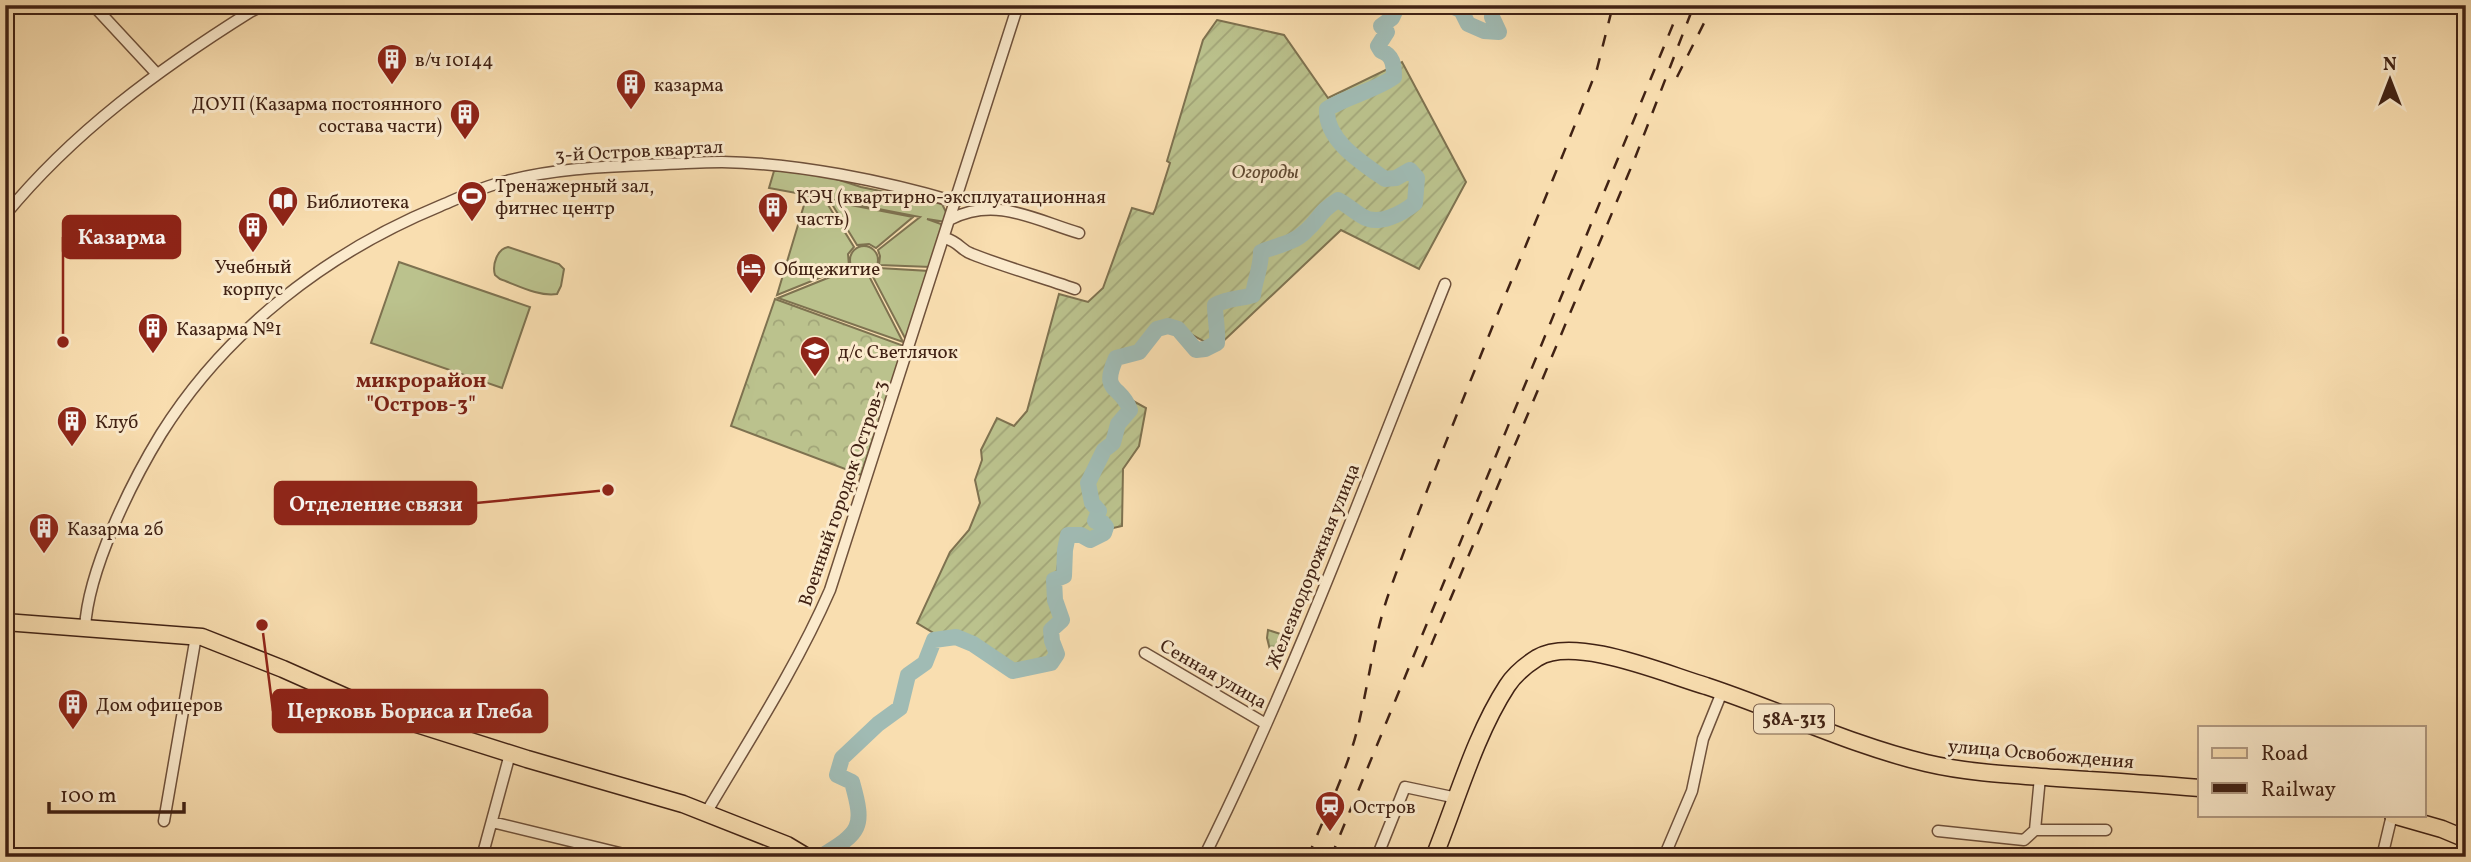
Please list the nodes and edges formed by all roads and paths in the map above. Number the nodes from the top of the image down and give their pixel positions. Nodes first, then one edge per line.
1 (93, 5) edge
2 (264, 5) edge
3 (1018, 5) edge
4 (157, 74) junction
5 (956, 202) junction
6 (5, 215) edge
7 (951, 219) junction
8 (1079, 233) dead end
9 (945, 238) junction
10 (1444, 284) dead end
11 (1075, 289) dead end
12 (5, 622) edge
13 (85, 628) junction
14 (196, 636) junction
15 (1145, 653) dead end
16 (1722, 692) junction
17 (1266, 724) junction
18 (510, 754) junction
19 (2040, 777) junction
20 (2198, 788) edge
21 (1457, 798) junction
22 (706, 813) junction
23 (2392, 816) edge
24 (2396, 816) edge
25 (164, 821) dead end
26 (492, 822) junction
27 (2035, 830) junction
28 (2106, 830) dead end
29 (1938, 831) dead end
30 (2466, 839) edge
31 (604, 853) edge
32 (632, 856) edge
33 (482, 857) edge
34 (807, 857) edge
35 (1204, 857) edge
36 (1377, 857) edge
37 (1434, 857) edge
38 (1664, 857) edge
39 (2382, 857) edge

1 - 4 street
2 - 4 street
3 - 5 street, Военный городок Остров-3
4 - 6 street
5 - 7 street, Военный городок Остров-3
5 - 13 street, 3-й Остров квартал
7 - 8 street
7 - 9 street, Военный городок Остров-3
9 - 11 street
9 - 22 street, Военный городок Остров-3
10 - 17 street, Железнодорожная улица
12 - 13 main road
13 - 14 main road
14 - 18 main road
14 - 25 street
15 - 17 street, Сенная улица
16 - 19 main road, улица Освобождения / 58А-313
16 - 21 main road, улица Освобождения / 58А-313
16 - 38 street
17 - 35 street, Железнодорожная улица
18 - 22 main road
18 - 26 street
19 - 20 main road, улица Освобождения / 58А-313
19 - 27 street
21 - 36 street
21 - 37 main road, улица Освобождения / 58А-313
22 - 34 main road
23 - 39 street
24 - 30 main road
26 - 31 street
26 - 33 street
27 - 28 street
27 - 29 street
31 - 32 street

